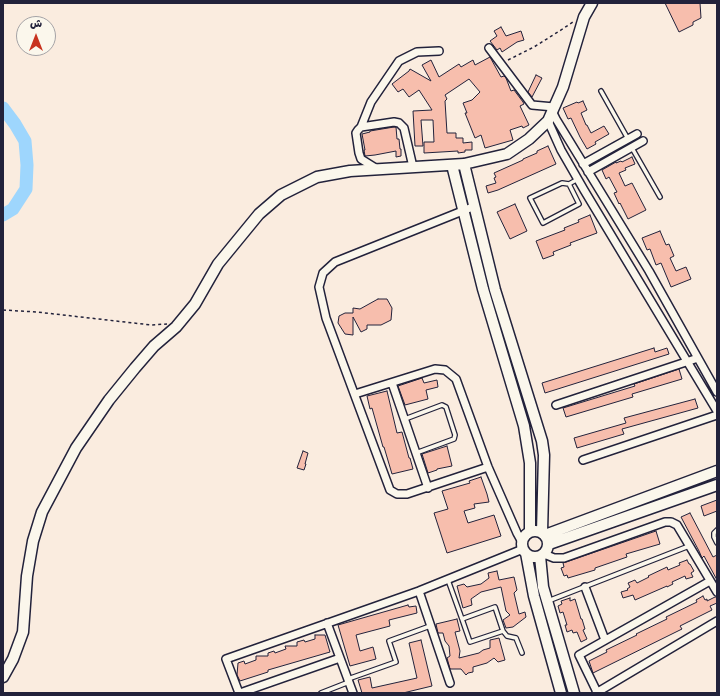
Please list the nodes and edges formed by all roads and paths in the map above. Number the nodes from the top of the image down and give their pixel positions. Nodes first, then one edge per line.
1 (592, 3) edge
2 (584, 17) junction
3 (488, 48) dead end
4 (439, 51) dead end
5 (500, 64) junction
6 (601, 91) dead end
7 (553, 109) junction
8 (548, 121) junction
9 (361, 127) junction
10 (638, 134) dead end
11 (628, 139) junction
12 (643, 141) dead end
13 (632, 148) junction
14 (464, 164) junction
15 (583, 164) junction
16 (452, 165) junction
17 (413, 167) junction
18 (378, 170) junction
19 (588, 172) junction
20 (578, 179) junction
21 (569, 184) junction
22 (584, 190) junction
23 (575, 195) junction
24 (660, 197) dead end
25 (474, 206) junction
26 (464, 211) junction
27 (3, 310) edge
28 (167, 324) dead end
29 (698, 358) junction
30 (687, 362) junction
31 (392, 383) junction
32 (717, 392) edge
33 (355, 394) junction
34 (556, 405) dead end
35 (717, 411) edge
36 (717, 415) edge
37 (405, 419) junction
38 (416, 453) junction
39 (583, 460) dead end
40 (488, 468) junction
41 (717, 472) edge
42 (717, 485) edge
43 (428, 488) junction
44 (717, 530) edge
45 (530, 531) junction
46 (717, 543) edge
47 (544, 544) junction
48 (689, 546) junction
49 (523, 548) junction
50 (448, 580) junction
51 (710, 581) junction
52 (585, 587) junction
53 (418, 591) junction
54 (717, 592) edge
55 (547, 602) junction
56 (462, 618) junction
57 (717, 621) edge
58 (327, 623) junction
59 (430, 626) junction
60 (503, 631) junction
61 (605, 640) junction
62 (522, 653) dead end
63 (340, 658) junction
64 (3, 677) edge
65 (348, 680) junction
66 (450, 683) dead end
67 (259, 690) edge
68 (240, 693) edge
69 (321, 693) edge
70 (353, 693) edge
71 (561, 693) edge
72 (574, 693) edge
73 (596, 693) edge

1 - 2 street
2 - 5 path
2 - 7 street
3 - 5 street
4 - 9 street
5 - 7 street
6 - 11 lane
7 - 8 street
7 - 15 street
8 - 14 street
8 - 20 street
9 - 17 street
9 - 18 street
10 - 11 street
11 - 15 street
12 - 13 street
13 - 19 street
13 - 24 lane
14 - 16 street
14 - 25 street
15 - 19 street
16 - 17 street
16 - 26 street
17 - 18 street
18 - 64 street
19 - 29 street
20 - 21 lane
20 - 22 street
21 - 23 lane
21 - 23 lane
22 - 23 lane
22 - 30 street
25 - 26 street
25 - 47 street
26 - 33 street
26 - 45 street
27 - 28 path
29 - 30 street
29 - 32 street
30 - 34 street
30 - 35 street
31 - 33 street
31 - 37 street
31 - 40 street
33 - 43 street
36 - 39 street
37 - 38 street
37 - 38 lane
38 - 43 street
40 - 43 street
40 - 49 street
41 - 47 street
42 - 47 street
44 - 46 lane
45 - 47 street
45 - 49 street
47 - 48 street
47 - 49 street
47 - 55 street
48 - 51 street
48 - 52 lane
49 - 50 street
49 - 71 street
50 - 53 street
50 - 56 lane
51 - 54 street
51 - 61 street
52 - 55 lane
52 - 61 street
53 - 58 street
53 - 59 street
55 - 72 street
56 - 60 lane
56 - 60 lane
57 - 73 street
58 - 63 street
58 - 68 street
59 - 65 lane
59 - 66 street
60 - 62 lane
61 - 73 street
63 - 65 street
63 - 67 street
65 - 69 lane
65 - 70 street
67 - 68 street

